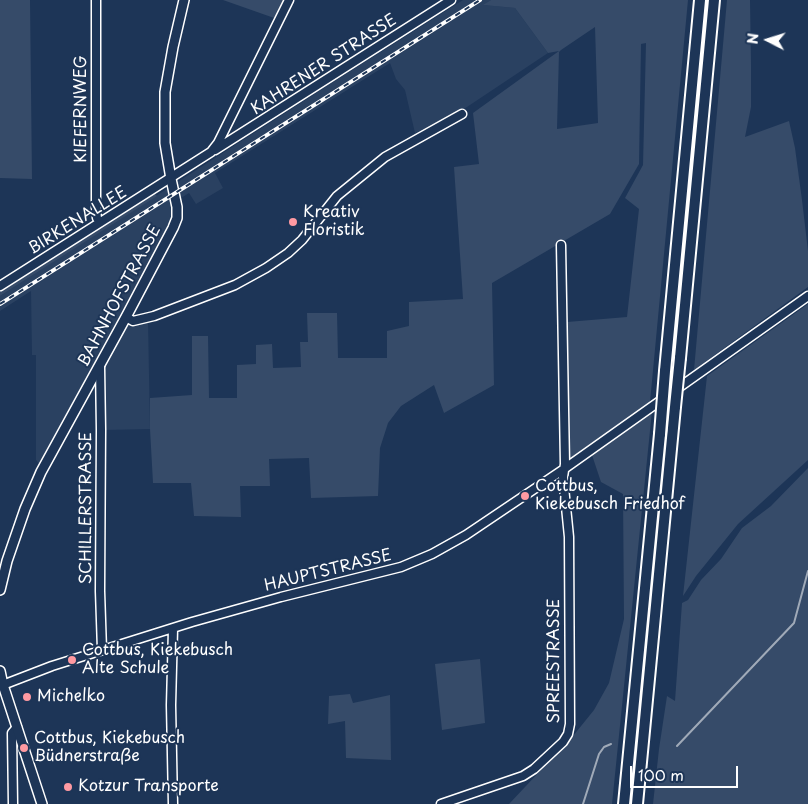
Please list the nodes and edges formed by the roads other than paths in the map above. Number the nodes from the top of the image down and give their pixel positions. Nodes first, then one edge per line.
1 (96, 0) edge
2 (184, 0) edge
3 (289, 0) edge
4 (451, 0) edge
5 (700, 0) edge
6 (714, 0) edge
7 (462, 114) dead end
8 (212, 152) junction
9 (171, 179) junction
10 (97, 218) dead end
11 (561, 245) dead end
12 (0, 286) edge
13 (808, 296) edge
14 (126, 317) junction
15 (100, 366) junction
16 (564, 470) junction
17 (4, 561) edge
18 (0, 590) edge
19 (173, 628) junction
20 (102, 650) junction
21 (0, 671) edge
22 (2, 685) edge
23 (17, 727) junction
24 (13, 804) edge
25 (42, 804) edge
26 (173, 804) edge
27 (441, 804) edge
28 (624, 804) edge
29 (637, 804) edge

1 - 10 street, KIEFERNWEG
2 - 9 main road, BAHNHOFSTRASSE
3 - 8 street, KAHRENER STRASSE
4 - 8 street, KAHRENER STRASSE
5 - 28 highway, bridge
6 - 29 highway, bridge
7 - 14 street
8 - 9 street, KAHRENER STRASSE
9 - 12 street, BIRKENALLEE
9 - 14 main road, BAHNHOFSTRASSE
11 - 16 street, SPREESTRASSE
13 - 16 street, HAUPTSTRASSE
14 - 15 main road, BAHNHOFSTRASSE
15 - 17 main road, BAHNHOFSTRASSE
15 - 20 street, SCHILLERSTRASSE
16 - 19 street, HAUPTSTRASSE
16 - 27 street, SPREESTRASSE
17 - 18 main road, BAHNHOFSTRASSE
19 - 20 street, HAUPTSTRASSE
19 - 26 street
20 - 22 street, HAUPTSTRASSE
21 - 22 main road
22 - 23 main road
23 - 24 street
23 - 25 main road

